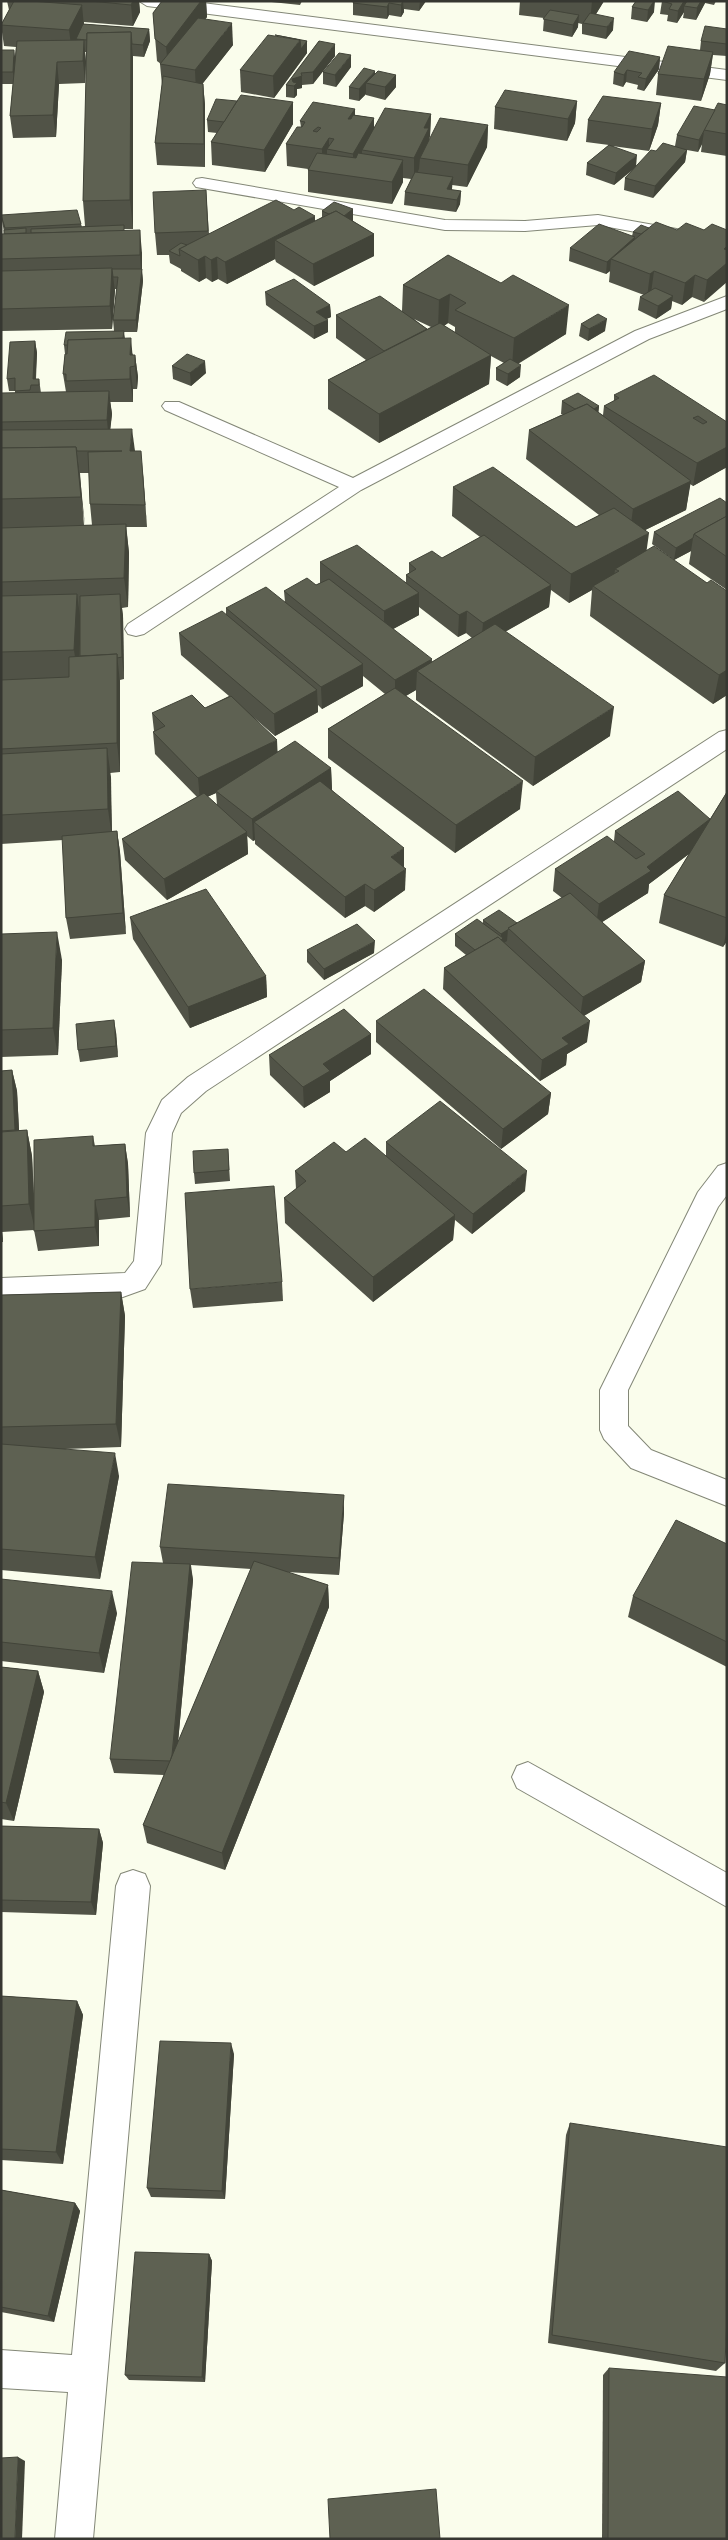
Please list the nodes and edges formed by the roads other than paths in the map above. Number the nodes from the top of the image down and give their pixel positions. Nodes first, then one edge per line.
1 (147, 1) edge
2 (727, 75) edge
3 (202, 183) dead end
4 (727, 244) edge
5 (727, 302) edge
6 (172, 406) dead end
7 (354, 486) junction
8 (136, 629) dead end
9 (727, 738) edge
10 (727, 1174) edge
11 (1, 1290) edge
12 (727, 1493) edge
13 (528, 1777) dead end
14 (133, 1886) dead end
15 (727, 1891) edge
16 (1, 2369) edge
17 (89, 2375) junction
18 (74, 2539) edge

1 - 2 street
3 - 4 street
5 - 7 street
6 - 7 street
7 - 8 street
9 - 11 street
10 - 12 street
13 - 15 street
14 - 17 street
16 - 17 street
17 - 18 street

